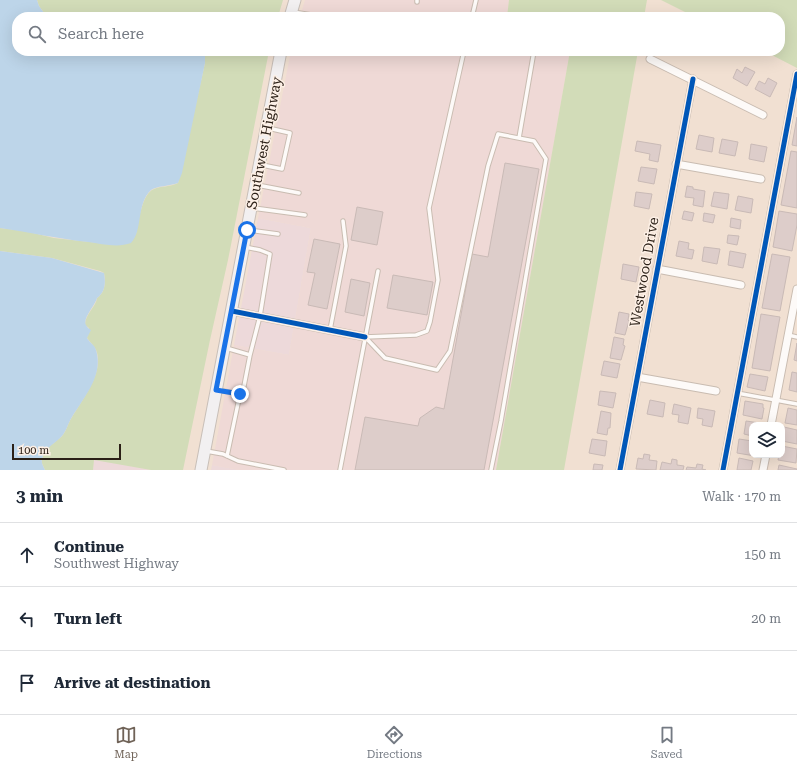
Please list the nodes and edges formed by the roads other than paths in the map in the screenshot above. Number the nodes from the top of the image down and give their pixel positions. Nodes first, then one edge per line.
1 (295, 0) edge
2 (476, 0) edge
3 (292, 12) edge
4 (473, 12) edge
5 (280, 56) edge
6 (463, 56) edge
7 (533, 56) edge
8 (650, 58) dead end
9 (797, 74) edge
10 (693, 79) junction
11 (763, 115) dead end
12 (266, 128) junction
13 (518, 138) junction
14 (260, 164) junction
15 (676, 164) junction
16 (761, 179) dead end
17 (256, 185) junction
18 (299, 193) dead end
19 (251, 208) junction
20 (305, 215) dead end
21 (343, 221) dead end
22 (247, 230) junction
23 (278, 234) dead end
24 (244, 247) junction
25 (657, 269) junction
26 (378, 271) dead end
27 (741, 285) dead end
28 (797, 289) edge
29 (232, 311) junction
30 (260, 316) junction
31 (330, 330) junction
32 (788, 335) junction
33 (366, 337) junction
34 (797, 337) edge
35 (225, 348) junction
36 (250, 355) junction
37 (637, 377) junction
38 (216, 390) junction
39 (716, 391) dead end
40 (737, 393) junction
41 (240, 394) junction
42 (776, 400) junction
43 (797, 404) edge
44 (772, 422) edge
45 (205, 450) junction
46 (227, 456) junction
47 (765, 458) edge
48 (201, 470) edge
49 (284, 470) edge
50 (340, 470) edge
51 (491, 470) edge
52 (620, 470) edge
53 (723, 470) edge
54 (763, 470) edge

1 - 3 main road
2 - 4 lane
5 - 12 main road, Southwest Highway
6 - 33 lane
7 - 13 lane
8 - 10 street
9 - 40 street
10 - 11 street
10 - 15 street, Westwood Drive
12 - 14 main road, Southwest Highway
12 - 14 lane
13 - 33 lane
13 - 51 lane
14 - 17 main road, Southwest Highway
15 - 16 street
15 - 25 street, Westwood Drive
17 - 18 lane
17 - 19 main road, Southwest Highway
19 - 20 lane
19 - 22 main road, Southwest Highway
21 - 31 lane
22 - 23 lane
22 - 24 main road, Southwest Highway
24 - 29 main road, Southwest Highway
24 - 30 lane
25 - 27 street
25 - 37 street, Westwood Drive
26 - 33 lane
28 - 32 street
29 - 30 street
29 - 35 main road, Southwest Highway
30 - 31 street
30 - 36 lane
31 - 33 street
32 - 34 lane
32 - 42 street
33 - 50 lane
35 - 36 lane
35 - 38 main road, Southwest Highway
36 - 41 lane
37 - 39 street
37 - 52 street, Westwood Drive
38 - 41 lane
38 - 45 main road, Southwest Highway
40 - 42 lane
40 - 53 street
41 - 46 lane
42 - 43 lane
42 - 44 street
45 - 46 lane
45 - 48 main road, Southwest Highway
46 - 49 lane
47 - 54 street

